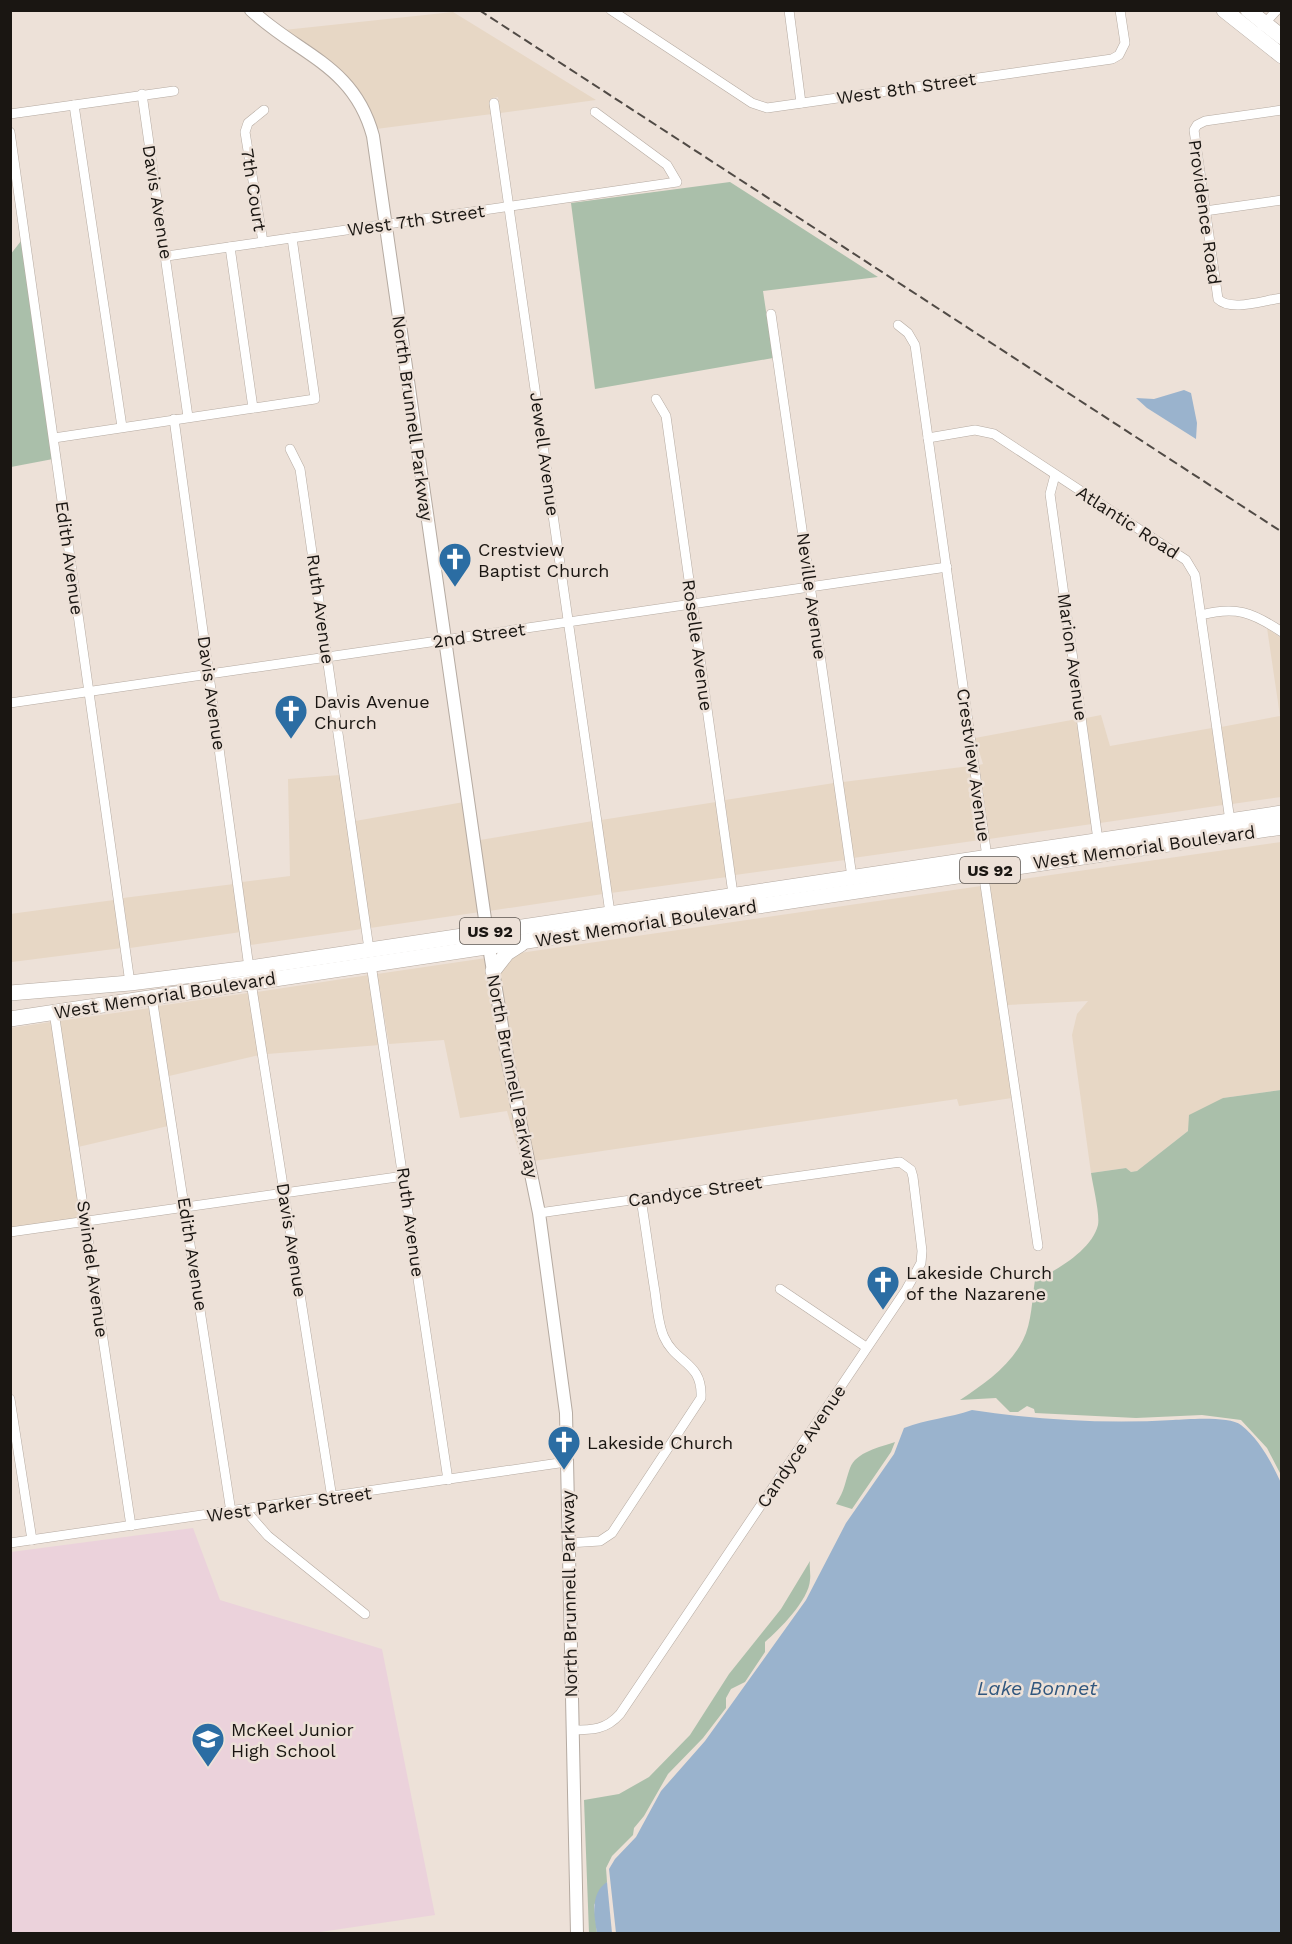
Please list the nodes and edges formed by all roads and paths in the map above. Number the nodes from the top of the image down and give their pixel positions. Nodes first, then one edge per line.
1 (251, 10) edge
2 (611, 10) edge
3 (789, 10) edge
4 (1120, 10) edge
5 (1224, 10) edge
6 (1248, 10) edge
7 (1277, 10) edge
8 (1260, 29) junction
9 (1281, 37) edge
10 (1281, 56) edge
11 (174, 91) dead end
12 (142, 94) junction
13 (494, 103) dead end
14 (801, 103) junction
15 (74, 105) junction
16 (264, 110) dead end
17 (1281, 110) edge
18 (595, 112) dead end
19 (10, 114) edge
20 (10, 132) edge
21 (1281, 200) edge
22 (509, 207) junction
23 (1205, 211) junction
24 (385, 224) junction
25 (292, 238) junction
26 (263, 242) junction
27 (230, 247) junction
28 (167, 256) junction
29 (1281, 298) edge
30 (771, 314) dead end
31 (898, 325) dead end
32 (656, 399) dead end
33 (253, 408) junction
34 (188, 417) junction
35 (174, 419) junction
36 (122, 427) junction
37 (54, 438) junction
38 (928, 438) junction
39 (290, 449) dead end
40 (1055, 476) junction
41 (947, 567) junction
42 (811, 588) junction
43 (693, 604) junction
44 (1201, 615) junction
45 (569, 621) junction
46 (1281, 632) edge
47 (445, 639) junction
48 (327, 657) junction
49 (209, 676) junction
50 (90, 693) junction
51 (10, 703) edge
52 (1281, 813) edge
53 (1281, 818) edge
54 (1281, 827) edge
55 (1230, 828) junction
56 (1101, 847) junction
57 (985, 864) junction
58 (852, 877) junction
59 (734, 901) junction
60 (610, 913) junction
61 (487, 931) junction
62 (525, 942) junction
63 (489, 947) junction
64 (370, 957) junction
65 (493, 971) junction
66 (250, 975) junction
67 (130, 983) junction
68 (10, 993) edge
69 (152, 997) junction
70 (54, 1012) junction
71 (10, 1019) edge
72 (851, 1168) joint
73 (404, 1176) junction
74 (285, 1193) junction
75 (641, 1199) junction
76 (186, 1208) junction
77 (539, 1213) junction
78 (86, 1222) junction
79 (10, 1232) edge
80 (1038, 1246) dead end
81 (780, 1289) dead end
82 (866, 1347) junction
83 (10, 1400) edge
84 (566, 1462) junction
85 (448, 1480) junction
86 (332, 1498) junction
87 (246, 1511) junction
88 (231, 1512) junction
89 (131, 1526) junction
90 (32, 1540) junction
91 (10, 1543) edge
92 (568, 1543) junction
93 (365, 1614) dead end
94 (572, 1730) junction
95 (577, 1934) edge

1 - 24 street, North Brunnell Parkway
2 - 14 street, West 8th Street
3 - 14 street
4 - 14 street, West 8th Street
5 - 8 main road
6 - 8 main road
7 - 8 street
8 - 9 main road
8 - 10 main road
11 - 12 street
12 - 15 street
12 - 28 street, Davis Avenue
13 - 22 street, Jewell Avenue
15 - 19 street
15 - 36 street
16 - 26 street, 7th Court
17 - 23 street, Providence Road
18 - 22 street, West 7th Street
20 - 37 street, Edith Avenue
21 - 23 street
22 - 24 street, West 7th Street
22 - 45 street, Jewell Avenue
23 - 29 street, Providence Road
24 - 25 street, West 7th Street
24 - 47 street, North Brunnell Parkway
25 - 26 street, West 7th Street
25 - 33 street
26 - 27 street, West 7th Street
27 - 28 street, West 7th Street
27 - 33 street
28 - 34 street, Davis Avenue
30 - 42 street, Neville Avenue
31 - 38 street, Crestview Avenue
32 - 43 street, Roselle Avenue
33 - 34 street
34 - 35 street
35 - 36 street
35 - 49 street, Davis Avenue
36 - 37 street
37 - 50 street, Edith Avenue
38 - 40 street, Atlantic Road
38 - 41 street, Crestview Avenue
39 - 48 street, Ruth Avenue
40 - 44 street, Atlantic Road
40 - 56 street, Marion Avenue
41 - 42 street, 2nd Street
41 - 57 street, Crestview Avenue
42 - 43 street, 2nd Street
42 - 58 street, Neville Avenue
43 - 45 street, 2nd Street
43 - 59 street, Roselle Avenue
44 - 46 street
44 - 55 street, Atlantic Road
45 - 47 street, 2nd Street
45 - 60 street, Jewell Avenue
47 - 48 street, 2nd Street
47 - 61 street, North Brunnell Parkway
48 - 49 street, 2nd Street
48 - 64 street, Ruth Avenue
49 - 50 street, 2nd Street
49 - 66 street, Davis Avenue
50 - 51 street, 2nd Street
50 - 67 street, Edith Avenue
52 - 55 main road, West Memorial Boulevard / US 92
53 - 55 main road
54 - 55 main road, West Memorial Boulevard / US 92
55 - 56 main road, West Memorial Boulevard / US 92
56 - 57 main road, West Memorial Boulevard / US 92
57 - 58 main road, West Memorial Boulevard / US 92
57 - 59 main road, West Memorial Boulevard / US 92
57 - 80 street, Crestview Avenue
58 - 59 main road, West Memorial Boulevard / US 92
59 - 60 main road, West Memorial Boulevard / US 92
59 - 62 main road, West Memorial Boulevard / US 92
60 - 61 main road, West Memorial Boulevard / US 92
61 - 63 street, North Brunnell Parkway
61 - 64 main road, West Memorial Boulevard / US 92
62 - 63 main road, West Memorial Boulevard / US 92
62 - 65 main road
63 - 64 main road, West Memorial Boulevard / US 92
63 - 65 street, North Brunnell Parkway
64 - 66 main road, West Memorial Boulevard / US 92
64 - 66 main road, West Memorial Boulevard / US 92
64 - 73 street, Ruth Avenue
65 - 77 street, North Brunnell Parkway
66 - 67 main road, West Memorial Boulevard / US 92
66 - 69 main road, West Memorial Boulevard / US 92
66 - 74 street, Davis Avenue
67 - 68 main road, US 92
69 - 70 main road, West Memorial Boulevard / US 92
69 - 76 street, Edith Avenue
70 - 71 main road, West Memorial Boulevard / US 92
70 - 78 street, Swindel Avenue
72 - 75 street, Candyce Street
72 - 82 street, Candyce Avenue
73 - 74 street
73 - 85 street, Ruth Avenue
74 - 76 street
74 - 86 street, Davis Avenue
75 - 77 street, Candyce Street
75 - 92 street
76 - 78 street
76 - 88 street, Edith Avenue
77 - 84 street, North Brunnell Parkway
78 - 79 street
78 - 89 street, Swindel Avenue
81 - 82 street
82 - 94 street, Candyce Avenue
83 - 90 street
84 - 85 street, West Parker Street
84 - 92 street, North Brunnell Parkway
85 - 86 street, West Parker Street
86 - 87 street, West Parker Street
87 - 88 street, West Parker Street
87 - 93 street
88 - 89 street, West Parker Street
89 - 90 street, West Parker Street
90 - 91 street, West Parker Street
92 - 94 street, North Brunnell Parkway
94 - 95 street, North Brunnell Parkway

